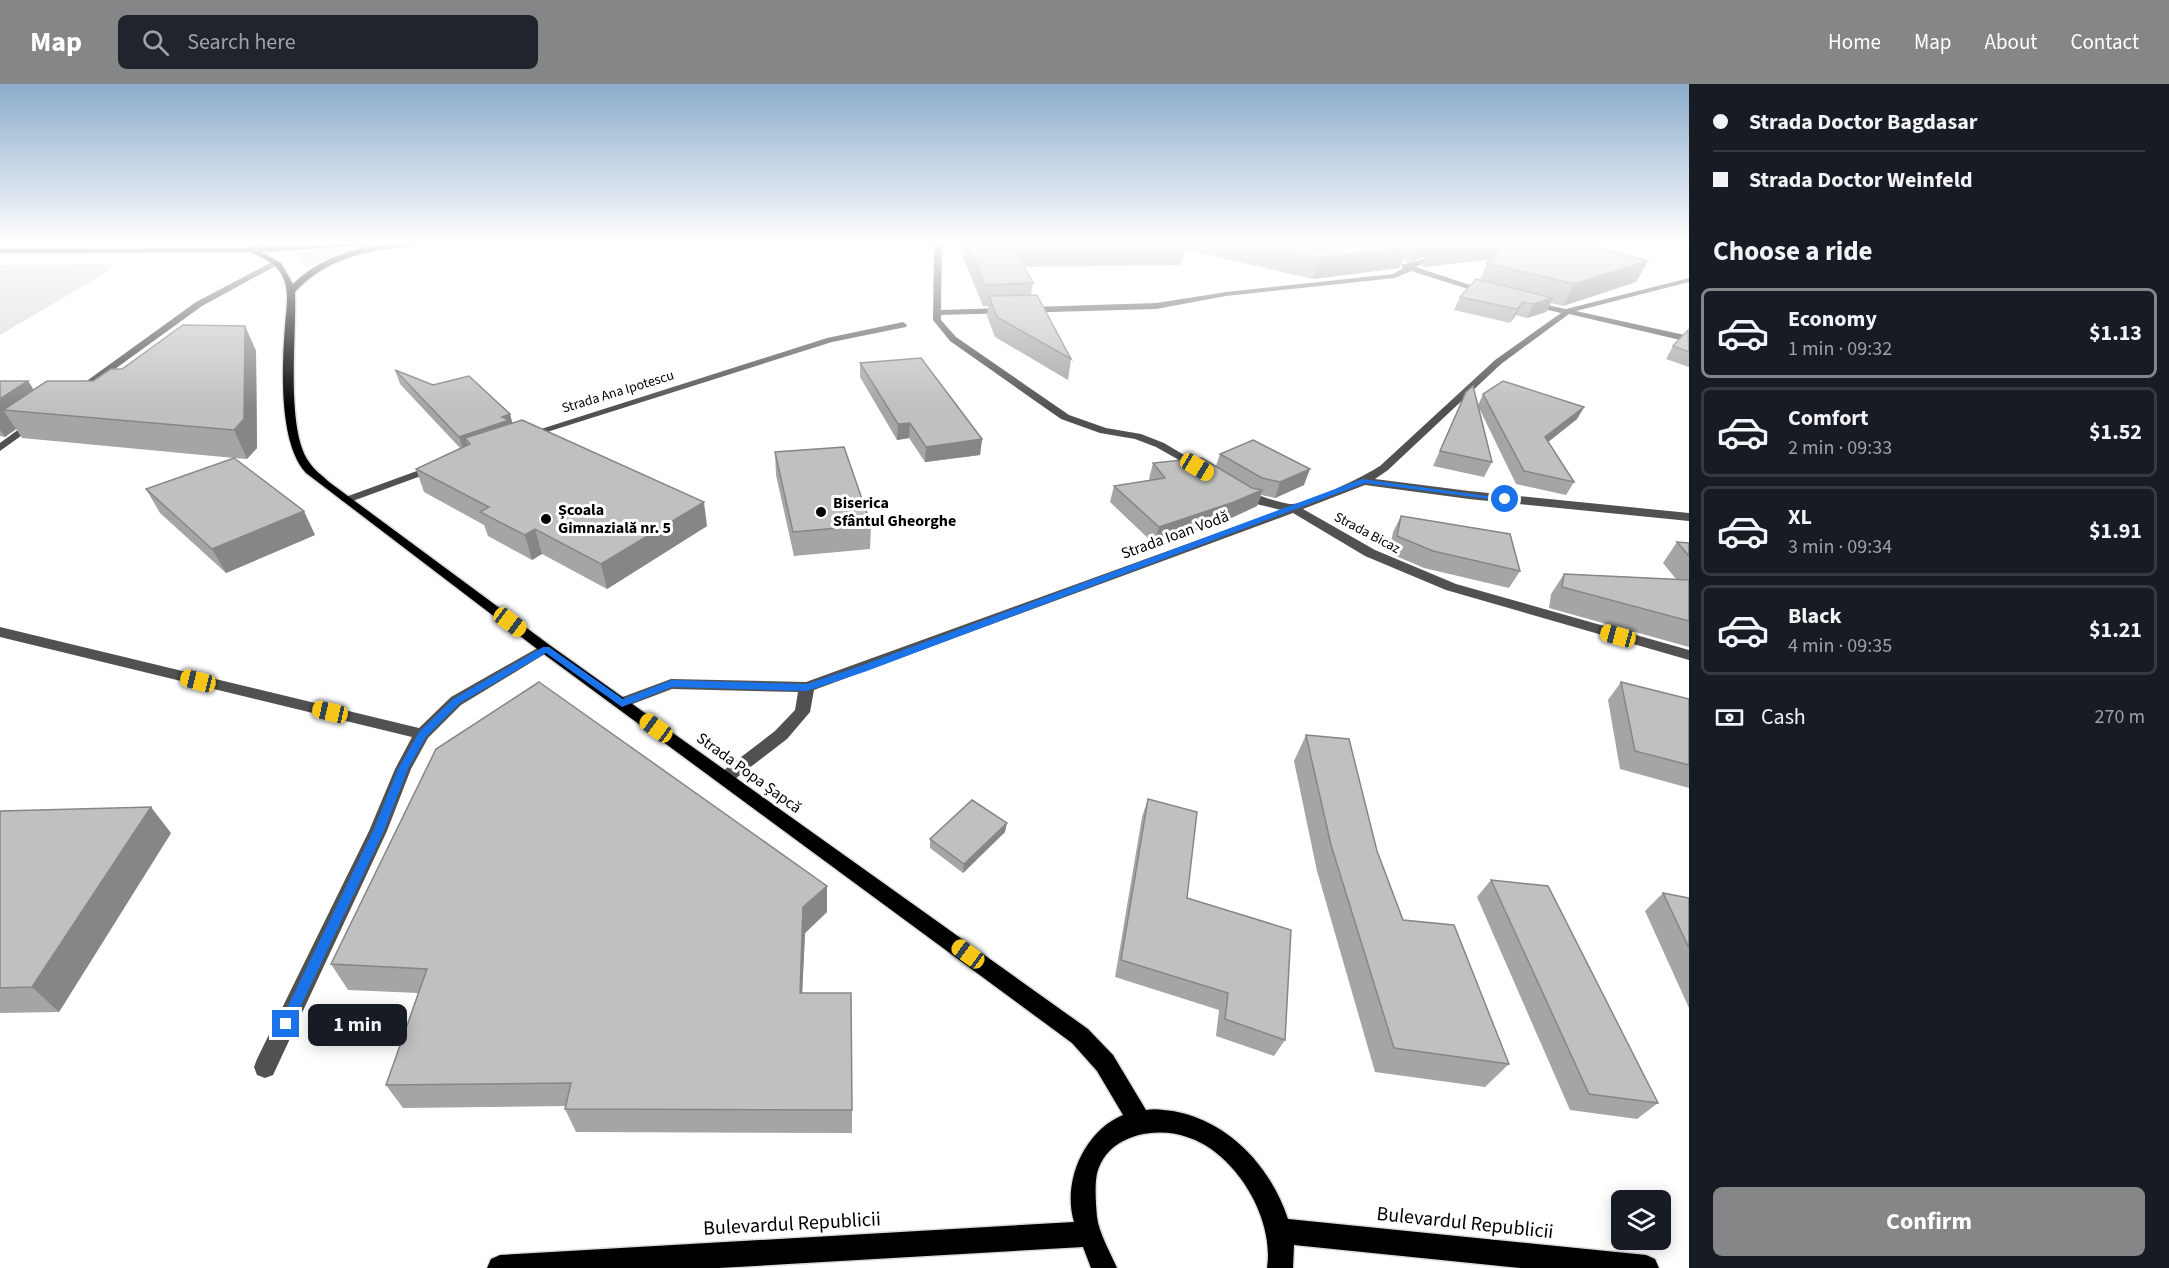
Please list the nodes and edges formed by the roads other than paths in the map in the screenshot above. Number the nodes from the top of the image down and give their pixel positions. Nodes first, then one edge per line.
1 (210, 298) edge
2 (291, 298) edge
3 (937, 298) edge
4 (1201, 298) edge
5 (1617, 298) edge
6 (1519, 300) edge
7 (1570, 310) junction
8 (937, 313) junction
9 (903, 325) dead end
10 (1689, 339) edge
11 (70, 397) edge
12 (43, 417) edge
13 (509, 441) edge
14 (0, 448) edge
15 (443, 465) edge
16 (1211, 475) edge
17 (1364, 481) junction
18 (1231, 487) edge
19 (346, 499) junction
20 (1294, 509) junction
21 (1689, 517) edge
22 (0, 632) edge
23 (546, 649) junction
24 (1689, 655) edge
25 (807, 687) junction
26 (622, 703) junction
27 (422, 734) junction
28 (725, 778) junction
29 (265, 1067) dead end
30 (1139, 1120) junction
31 (1279, 1231) junction
32 (1087, 1234) junction
33 (500, 1268) edge
34 (1104, 1268) edge
35 (1280, 1268) edge
36 (1646, 1268) edge

1 - 11 street
2 - 19 main road, Strada Popa Șapcă
3 - 8 street
4 - 8 street
5 - 7 street, Strada Ioan Vodă
6 - 7 street
7 - 10 street
7 - 17 street, Strada Ioan Vodă
8 - 16 street
9 - 13 street, Strada Ana Ipotescu
12 - 14 street
15 - 19 street
17 - 20 street, Strada Ioan Vodă
17 - 21 street
18 - 20 street, Strada Bicaz
19 - 23 main road, Strada Popa Șapcă
20 - 24 street, Strada Bicaz
20 - 25 street, Strada Ioan Vodă
22 - 27 street
23 - 26 main road, Strada Popa Șapcă
23 - 27 street
25 - 26 street, Strada Ioan Vodă
25 - 28 street
26 - 28 main road, Strada Popa Șapcă
27 - 29 street
28 - 30 main road, Strada Popa Șapcă
30 - 31 main road
30 - 32 main road
31 - 35 main road
31 - 36 main road, Bulevardul Republicii
32 - 33 main road, Bulevardul Republicii
32 - 34 main road

